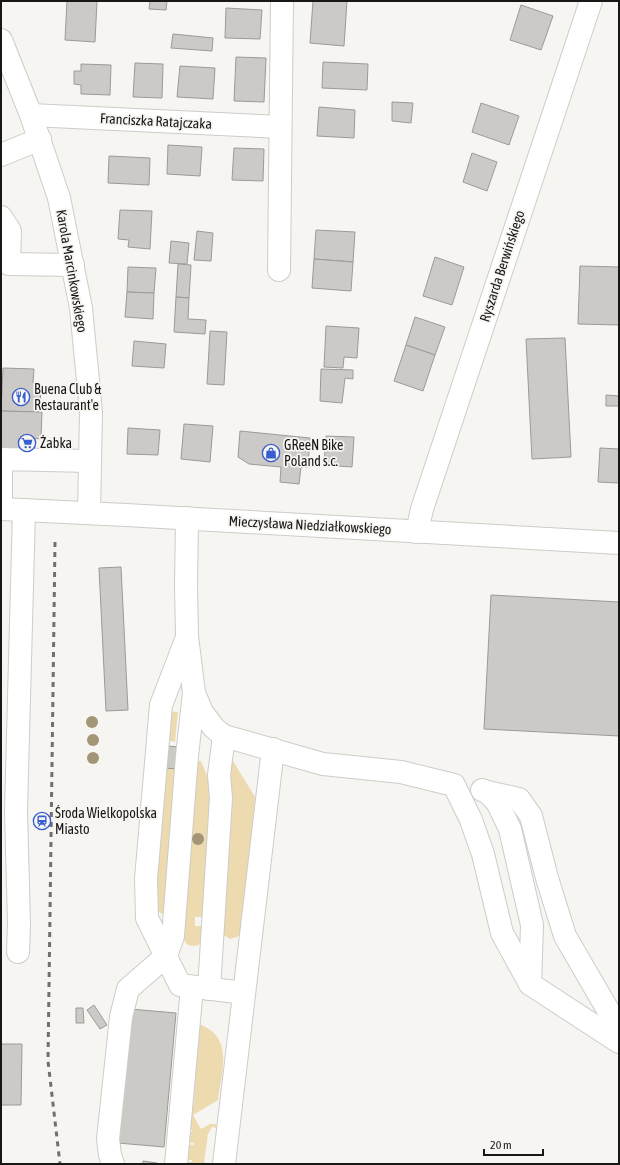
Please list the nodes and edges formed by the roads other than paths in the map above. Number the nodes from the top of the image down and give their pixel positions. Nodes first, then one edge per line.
1 (282, 1) edge
2 (591, 1) edge
3 (1, 40) edge
4 (31, 115) junction
5 (280, 127) junction
6 (40, 139) junction
7 (1, 155) edge
8 (1, 217) edge
9 (73, 266) junction
10 (279, 270) dead end
11 (90, 461) junction
12 (1, 502) edge
13 (1, 510) edge
14 (24, 510) junction
15 (89, 513) junction
16 (187, 518) junction
17 (417, 532) junction
18 (619, 543) edge
19 (187, 636) junction
20 (194, 693) junction
21 (10, 707) edge
22 (224, 736) junction
23 (273, 749) junction
24 (454, 785) junction
25 (487, 792) junction
26 (8, 810) edge
27 (18, 952) dead end
28 (166, 956) junction
29 (530, 984) junction
30 (201, 988) junction
31 (244, 993) junction
32 (619, 1029) edge
33 (619, 1042) edge
34 (113, 1164) edge
35 (176, 1164) edge
36 (224, 1164) edge

1 - 5 street
2 - 17 street, Ryszarda Berwińskiego
3 - 4 street, Karola Marcinkowskiego
4 - 5 street, Franciszka Ratajczaka
4 - 6 street, Karola Marcinkowskiego
5 - 10 street
6 - 7 street
6 - 9 street, Karola Marcinkowskiego
8 - 9 street
9 - 11 street, Karola Marcinkowskiego
11 - 12 street
11 - 15 street, Karola Marcinkowskiego
13 - 14 street, Mieczysława Niedziałkowskiego
14 - 15 street, Mieczysława Niedziałkowskiego
14 - 21 street
15 - 16 street, Mieczysława Niedziałkowskiego
16 - 17 street, Mieczysława Niedziałkowskiego
16 - 19 street
17 - 18 street, Mieczysława Niedziałkowskiego
19 - 20 street
19 - 28 street
20 - 22 street
20 - 28 street
21 - 26 street
22 - 23 street
22 - 30 street
23 - 24 street
23 - 31 street
24 - 25 street
24 - 29 street
25 - 29 street
25 - 32 street
26 - 27 street
28 - 30 street
28 - 34 street
29 - 33 street
30 - 31 street
30 - 35 street
31 - 36 street

